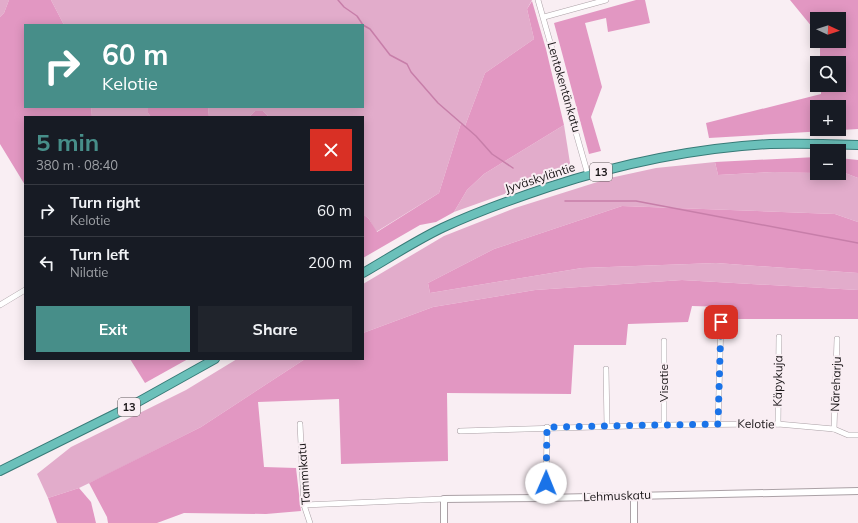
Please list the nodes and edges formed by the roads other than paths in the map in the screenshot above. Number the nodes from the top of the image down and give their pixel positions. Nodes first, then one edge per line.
1 (538, 0) edge
2 (606, 0) edge
3 (544, 17) junction
4 (858, 145) edge
5 (588, 175) junction
6 (364, 272) edge
7 (24, 291) edge
8 (0, 305) edge
9 (721, 322) dead end
10 (779, 338) dead end
11 (837, 339) dead end
12 (664, 341) dead end
13 (213, 360) edge
14 (606, 369) dead end
15 (300, 424) dead end
16 (664, 424) junction
17 (718, 424) junction
18 (778, 424) junction
19 (607, 426) junction
20 (547, 427) junction
21 (834, 429) junction
22 (460, 431) dead end
23 (858, 435) edge
24 (41, 450) junction
25 (0, 466) edge
26 (0, 471) edge
27 (858, 491) edge
28 (634, 496) junction
29 (546, 498) junction
30 (444, 499) junction
31 (304, 505) junction
32 (310, 523) edge
33 (444, 523) edge
34 (634, 523) edge

1 - 3 street, Lentokentänkatu
2 - 3 street
3 - 5 street, Lentokentänkatu
4 - 5 highway, Jyväskyläntie / 13
5 - 6 highway, Jyväskyläntie / 13
7 - 8 street
9 - 17 street
10 - 18 street, Käpykuja
11 - 21 street, Näreharju
12 - 16 street, Visatie
13 - 24 highway, 13
14 - 19 street
15 - 31 street, Tammikatu
16 - 17 street, Kelotie
16 - 19 street, Kelotie
17 - 18 street, Kelotie
18 - 21 street, Kelotie
19 - 20 street, Kelotie
20 - 22 street, Kelotie
20 - 29 street
21 - 23 street, Kelotie
24 - 25 highway, 13
24 - 26 highway, 13
27 - 28 street, Lehmuskatu
28 - 29 street, Lehmuskatu
28 - 34 street
29 - 30 street, Lehmuskatu
30 - 31 street, Lehmuskatu
30 - 33 street
31 - 32 street, Tammikatu

